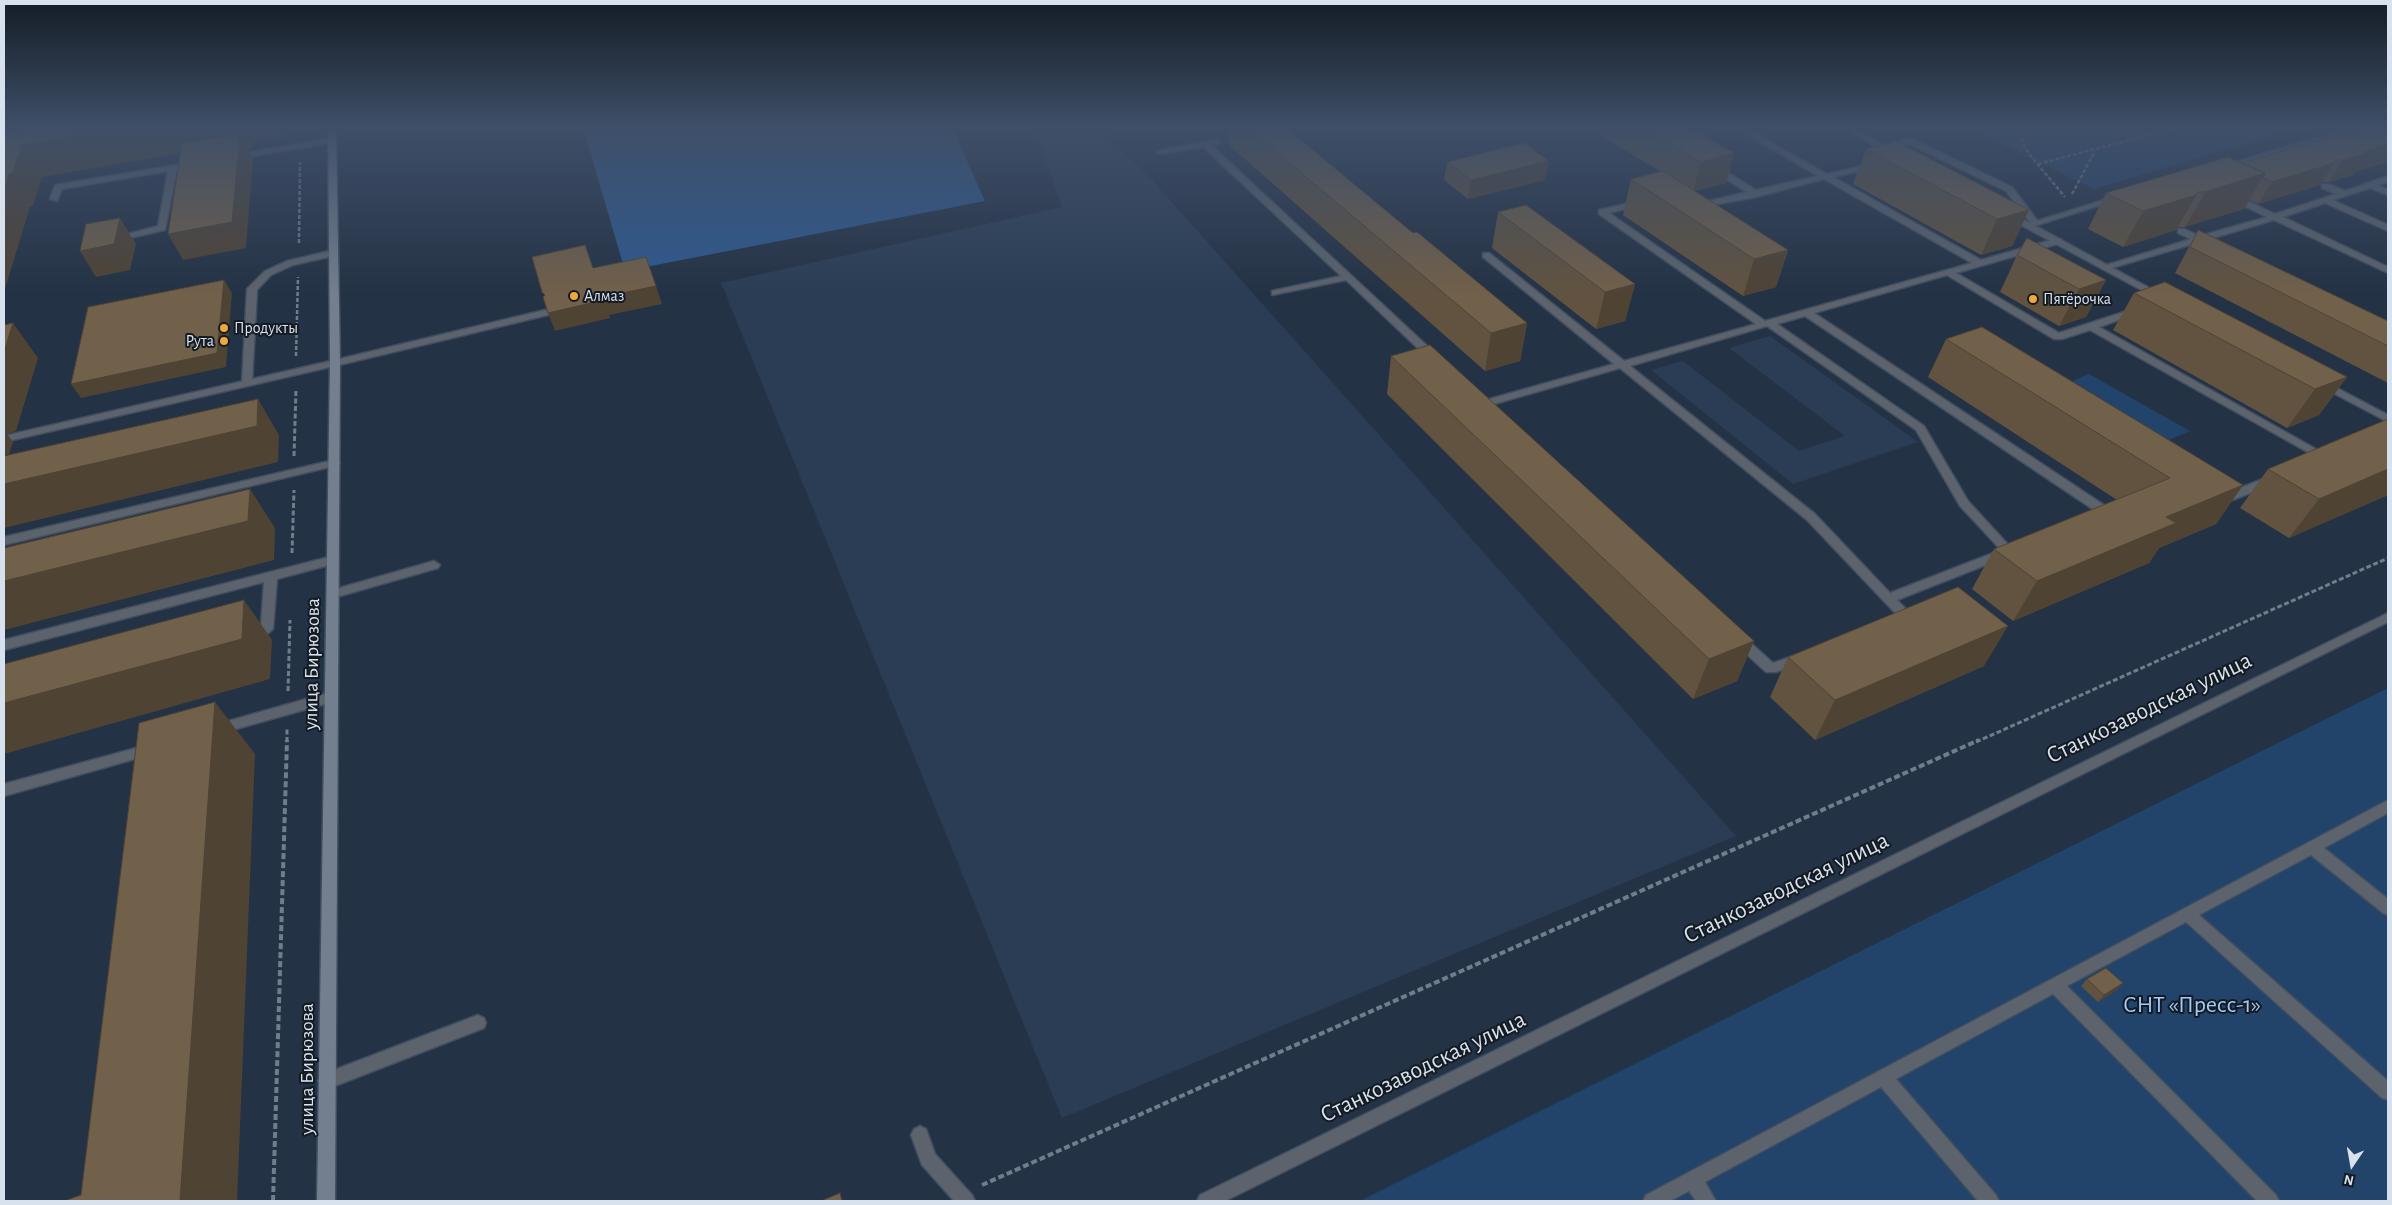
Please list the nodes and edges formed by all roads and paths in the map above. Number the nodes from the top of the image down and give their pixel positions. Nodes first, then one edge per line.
1 (80, 183) edge
2 (170, 183) edge
3 (300, 183) edge
4 (333, 183) edge
5 (1247, 183) edge
6 (1738, 183) edge
7 (1801, 183) edge
8 (1838, 183) edge
9 (1997, 183) edge
10 (2054, 183) edge
11 (2078, 183) edge
12 (2375, 183) edge
13 (2370, 185) junction
14 (2325, 186) edge
15 (2223, 193) edge
16 (2388, 193) edge
17 (1756, 194) junction
18 (2345, 194) junction
19 (2124, 197) edge
20 (54, 199) dead end
21 (1646, 200) edge
22 (2326, 200) junction
23 (1693, 205) edge
24 (2003, 212) edge
25 (2274, 217) junction
26 (2031, 224) junction
27 (2388, 228) edge
28 (2182, 230) edge
29 (110, 239) edge
30 (2199, 239) junction
31 (2058, 241) junction
32 (2176, 246) junction
33 (334, 253) junction
34 (2194, 254) edge
35 (1486, 255) dead end
36 (299, 261) junction
37 (1979, 264) junction
38 (2106, 267) junction
39 (2388, 270) edge
40 (1948, 272) junction
41 (1348, 278) junction
42 (1275, 294) dead end
43 (1806, 312) junction
44 (545, 313) edge
45 (1766, 323) junction
46 (2091, 326) junction
47 (335, 363) junction
48 (1440, 364) edge
49 (1622, 364) junction
50 (296, 372) junction
51 (2312, 378) edge
52 (247, 383) junction
53 (1498, 417) edge
54 (2388, 418) edge
55 (4, 438) edge
56 (334, 462) junction
57 (2307, 464) edge
58 (294, 472) junction
59 (2282, 475) edge
60 (2231, 496) edge
61 (2088, 520) edge
62 (4, 541) edge
63 (2388, 558) edge
64 (333, 560) junction
65 (434, 565) dead end
66 (292, 570) junction
67 (271, 576) junction
68 (333, 594) junction
69 (1888, 599) junction
70 (290, 610) dead end
71 (2388, 617) edge
72 (1890, 624) edge
73 (1728, 630) edge
74 (238, 637) edge
75 (4, 645) edge
76 (1808, 655) edge
77 (331, 697) junction
78 (288, 709) junction
79 (204, 733) edge
80 (166, 744) edge
81 (147, 750) junction
82 (145, 769) edge
83 (4, 790) edge
84 (2388, 806) edge
85 (2312, 847) junction
86 (2388, 908) edge
87 (2188, 914) junction
88 (2055, 985) junction
89 (478, 1023) dead end
90 (1884, 1077) junction
91 (327, 1081) junction
92 (2388, 1092) edge
93 (920, 1135) dead end
94 (1692, 1180) junction
95 (963, 1198) edge
96 (273, 1201) edge
97 (326, 1201) edge
98 (1206, 1201) edge
99 (1652, 1201) edge
100 (1708, 1201) edge
101 (1990, 1201) edge
102 (2270, 1201) edge

1 - 20 street
2 - 29 street
3 - 36 path
4 - 33 main road, улица Бирюзова
5 - 41 street
6 - 17 street
7 - 17 street
8 - 37 street
9 - 26 street
10 - 11 path
12 - 13 street
13 - 16 street
13 - 18 street
14 - 18 street
15 - 25 street
17 - 23 street
18 - 22 street
19 - 26 street
21 - 45 street
22 - 25 street
22 - 27 street
24 - 26 street
25 - 30 street
25 - 39 street
26 - 31 street
28 - 30 street
30 - 32 street
31 - 37 street
31 - 38 street
32 - 34 street
32 - 38 street
33 - 36 street
33 - 47 main road, улица Бирюзова
35 - 49 street
36 - 50 path
36 - 52 street
37 - 40 street
38 - 46 street
40 - 43 street
40 - 46 street
41 - 42 street
41 - 48 street
43 - 45 street
43 - 61 street
44 - 47 street
45 - 49 street
45 - 69 street
46 - 57 street
47 - 50 street
47 - 56 main road, улица Бирюзова
49 - 53 street
49 - 69 street
50 - 52 street
50 - 58 path
51 - 54 street
52 - 55 street
56 - 58 street
56 - 64 main road, улица Бирюзова
58 - 62 street
58 - 66 path
59 - 60 street
63 - 95 path
64 - 66 street
64 - 68 main road, улица Бирюзова
65 - 68 street
66 - 67 street
67 - 74 street
67 - 75 street
68 - 77 main road, улица Бирюзова
69 - 72 street
70 - 78 path
71 - 98 street, Станкозаводская улица
73 - 76 street
77 - 78 street
77 - 91 main road, улица Бирюзова
78 - 79 street
78 - 96 path
80 - 81 street
81 - 82 street
81 - 83 street
84 - 85 street
85 - 86 street
85 - 87 street
87 - 88 street
87 - 92 street
88 - 90 street
88 - 102 street
89 - 91 street
90 - 94 street
90 - 101 street
91 - 97 main road, улица Бирюзова
93 - 95 street
94 - 99 street
94 - 100 street

